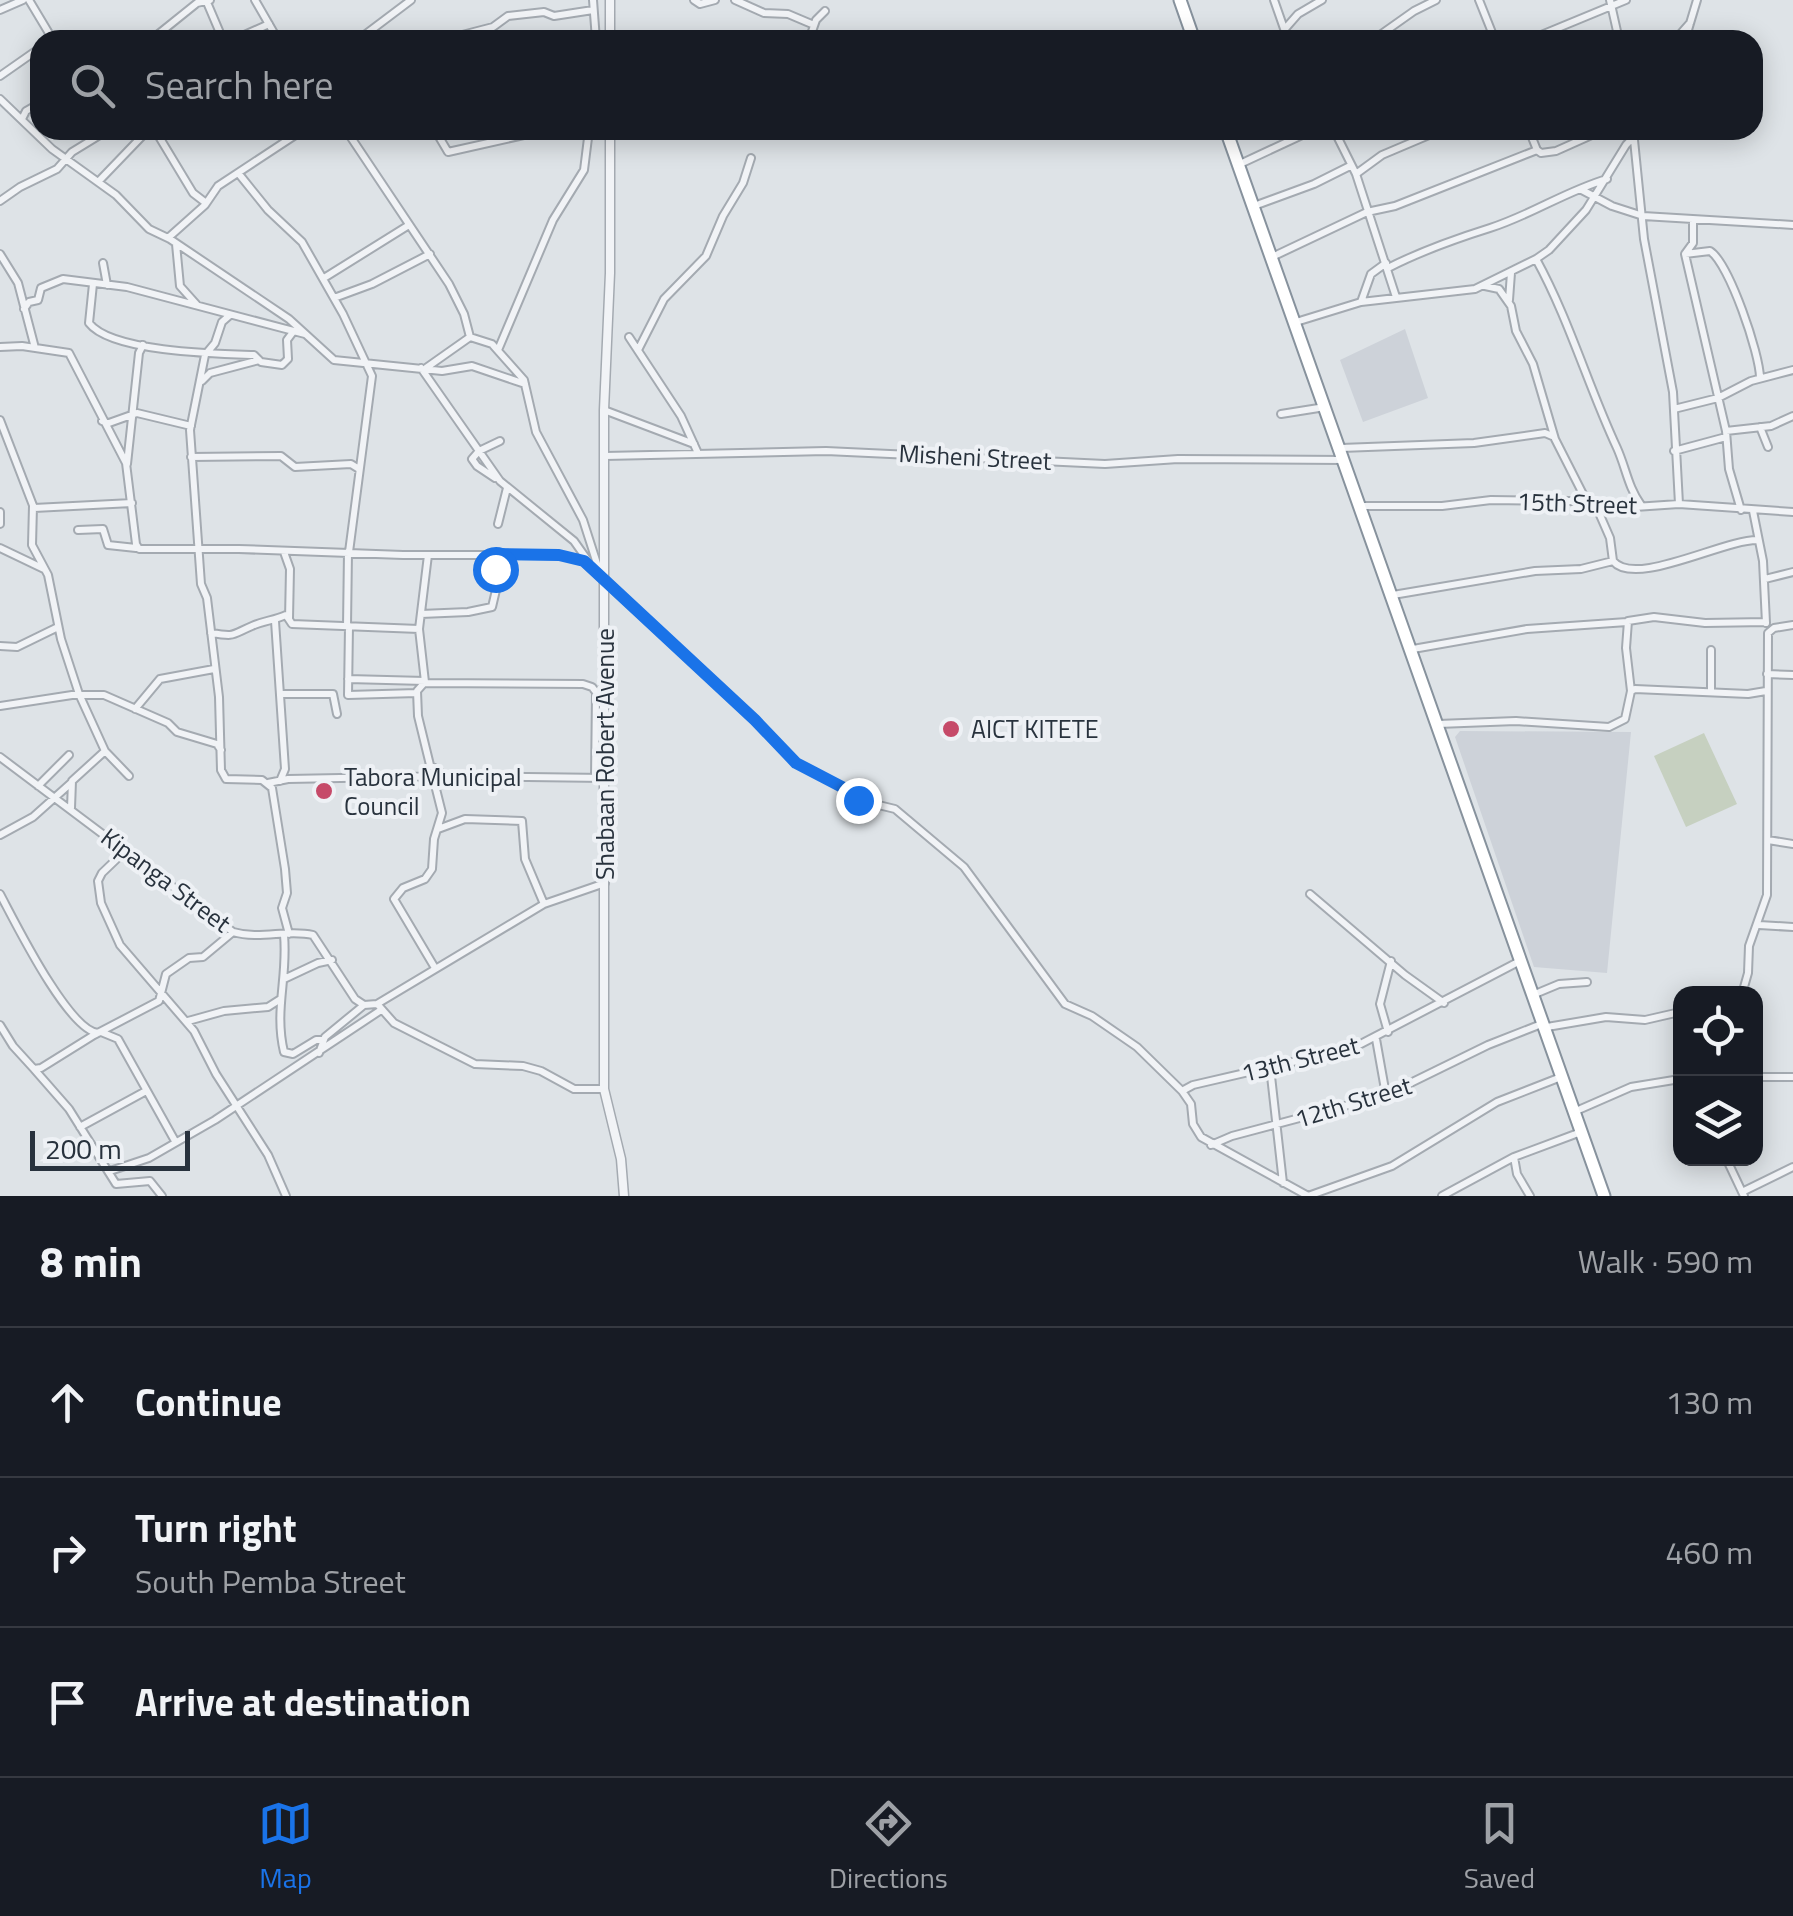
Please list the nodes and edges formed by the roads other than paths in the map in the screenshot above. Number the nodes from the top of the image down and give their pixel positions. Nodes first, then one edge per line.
1 (26, 0) edge
2 (207, 0) edge
3 (255, 0) edge
4 (411, 0) edge
5 (593, 0) edge
6 (610, 0) edge
7 (694, 0) edge
8 (715, 0) edge
9 (735, 0) edge
10 (1180, 0) edge
11 (1274, 0) edge
12 (1322, 0) edge
13 (1436, 0) edge
14 (1480, 0) edge
15 (1626, 0) edge
16 (1697, 0) edge
17 (1611, 3) edge
18 (0, 10) edge
19 (593, 10) junction
20 (826, 11) dead end
21 (1690, 22) junction
22 (269, 24) junction
23 (814, 25) junction
24 (46, 30) edge
25 (164, 30) edge
26 (219, 30) edge
27 (256, 30) edge
28 (272, 30) edge
29 (371, 30) edge
30 (481, 30) edge
31 (595, 30) edge
32 (610, 30) edge
33 (813, 30) edge
34 (1190, 30) edge
35 (1284, 30) joint
36 (1387, 30) edge
37 (1491, 30) edge
38 (1551, 30) edge
39 (1617, 30) edge
40 (1683, 30) edge
41 (1688, 30) edge
42 (30, 55) edge
43 (0, 76) edge
44 (0, 99) edge
45 (30, 109) edge
46 (22, 119) junction
47 (30, 126) edge
48 (46, 140) edge
49 (91, 140) edge
50 (141, 140) edge
51 (159, 140) edge
52 (288, 140) edge
53 (353, 140) edge
54 (441, 140) edge
55 (501, 140) edge
56 (588, 140) edge
57 (610, 140) edge
58 (1230, 140) edge
59 (1292, 140) edge
60 (1338, 140) edge
61 (1417, 140) edge
62 (1533, 140) edge
63 (1581, 140) edge
64 (1631, 140) edge
65 (1636, 140) edge
66 (1537, 150) junction
67 (66, 158) junction
68 (752, 158) dead end
69 (1239, 165) junction
70 (1350, 166) junction
71 (239, 174) junction
72 (1356, 174) junction
73 (1608, 178) junction
74 (98, 182) junction
75 (1578, 188) junction
76 (1596, 196) junction
77 (0, 201) edge
78 (206, 203) junction
79 (1253, 206) junction
80 (1612, 206) junction
81 (1586, 210) junction
82 (1367, 212) junction
83 (1642, 216) junction
84 (1694, 220) junction
85 (409, 225) junction
86 (1793, 226) edge
87 (172, 240) junction
88 (0, 254) edge
89 (430, 254) junction
90 (1685, 254) junction
91 (1271, 257) junction
92 (1536, 259) junction
93 (103, 263) dead end
94 (1387, 266) junction
95 (1512, 271) junction
96 (324, 278) junction
97 (93, 284) junction
98 (107, 286) junction
99 (1484, 286) junction
100 (334, 298) junction
101 (1396, 298) junction
102 (1361, 302) junction
103 (1509, 302) junction
104 (198, 306) junction
105 (24, 309) junction
106 (230, 315) junction
107 (1294, 323) junction
108 (294, 331) junction
109 (310, 336) junction
110 (470, 337) junction
111 (629, 337) dead end
112 (143, 345) junction
113 (0, 347) edge
114 (35, 348) junction
115 (498, 350) junction
116 (638, 350) junction
117 (206, 355) junction
118 (259, 360) junction
119 (366, 364) junction
120 (423, 368) junction
121 (1793, 370) edge
122 (1760, 378) junction
123 (200, 383) junction
124 (525, 384) junction
125 (1718, 398) junction
126 (1326, 406) junction
127 (1674, 409) junction
128 (604, 410) junction
129 (133, 414) junction
130 (1282, 414) dead end
131 (1792, 418) edge
132 (0, 420) edge
133 (102, 421) junction
134 (191, 426) junction
135 (1760, 426) junction
136 (3, 434) edge
137 (1726, 434) junction
138 (1555, 439) junction
139 (500, 441) dead end
140 (1768, 447) dead end
141 (696, 448) junction
142 (479, 450) junction
143 (1674, 450) junction
144 (1343, 454) junction
145 (605, 456) junction
146 (191, 457) junction
147 (127, 466) junction
148 (360, 469) junction
149 (504, 484) junction
150 (132, 503) junction
151 (1591, 503) junction
152 (1679, 504) junction
153 (1641, 505) junction
154 (33, 506) junction
155 (1360, 506) junction
156 (1742, 510) junction
157 (1753, 511) junction
158 (0, 512) edge
159 (1793, 512) edge
160 (0, 524) edge
161 (498, 524) dead end
162 (78, 530) dead end
163 (1758, 540) junction
164 (0, 548) edge
165 (138, 548) junction
166 (199, 550) junction
167 (284, 552) junction
168 (349, 552) junction
169 (428, 554) junction
170 (494, 554) junction
171 (1613, 561) junction
172 (46, 570) junction
173 (1793, 572) edge
174 (600, 574) junction
175 (1765, 579) junction
176 (1392, 595) junction
177 (421, 614) junction
178 (275, 621) junction
179 (1627, 622) junction
180 (290, 623) junction
181 (1793, 625) edge
182 (58, 626) junction
183 (348, 626) junction
184 (1768, 626) junction
185 (419, 629) junction
186 (211, 634) junction
187 (0, 646) edge
188 (1413, 649) junction
189 (1712, 650) dead end
190 (214, 669) junction
191 (1766, 674) junction
192 (1793, 676) edge
193 (348, 679) junction
194 (425, 682) junction
195 (1632, 691) junction
196 (1711, 691) junction
197 (1766, 691) junction
198 (596, 692) junction
199 (417, 693) junction
200 (79, 694) junction
201 (280, 694) junction
202 (606, 704) junction
203 (0, 706) edge
204 (136, 709) junction
205 (337, 714) dead end
206 (1438, 724) junction
207 (105, 752) junction
208 (221, 752) junction
209 (69, 755) dead end
210 (0, 757) edge
211 (129, 776) dead end
212 (445, 776) junction
213 (433, 777) junction
214 (595, 778) junction
215 (606, 778) junction
216 (280, 781) junction
217 (72, 782) junction
218 (268, 783) junction
219 (38, 786) junction
220 (53, 798) junction
221 (71, 809) junction
222 (436, 830) junction
223 (0, 835) edge
224 (1768, 840) junction
225 (1793, 844) edge
226 (126, 850) junction
227 (604, 883) junction
228 (0, 894) edge
229 (1310, 894) dead end
230 (544, 904) junction
231 (1758, 925) junction
232 (1793, 927) edge
233 (233, 932) junction
234 (286, 934) junction
235 (332, 960) junction
236 (1391, 961) junction
237 (1522, 961) junction
238 (435, 968) junction
239 (284, 980) junction
240 (1587, 982) dead end
241 (1744, 986) edge
242 (162, 994) junction
243 (1534, 994) junction
244 (278, 1000) junction
245 (1444, 1003) junction
246 (364, 1006) junction
247 (268, 1007) junction
248 (379, 1007) junction
249 (278, 1012) junction
250 (1673, 1014) edge
251 (187, 1021) junction
252 (1546, 1025) junction
253 (1, 1028) edge
254 (99, 1032) junction
255 (1388, 1032) junction
256 (1376, 1038) junction
257 (323, 1040) junction
258 (319, 1053) junction
259 (1270, 1068) junction
260 (34, 1069) junction
261 (1562, 1076) junction
262 (1793, 1076) edge
263 (1763, 1078) edge
264 (1673, 1080) edge
265 (604, 1089) junction
266 (146, 1091) junction
267 (1182, 1091) junction
268 (1386, 1096) junction
269 (238, 1106) junction
270 (1576, 1111) junction
271 (1277, 1126) junction
272 (80, 1128) junction
273 (1582, 1132) junction
274 (174, 1141) junction
275 (1211, 1145) junction
276 (1514, 1157) junction
277 (149, 1158) junction
278 (1730, 1166) edge
279 (1793, 1168) edge
280 (110, 1172) junction
281 (1283, 1183) junction
282 (154, 1184) junction
283 (1743, 1194) edge
284 (162, 1196) edge
285 (286, 1196) edge
286 (624, 1196) edge
287 (1308, 1196) edge
288 (1442, 1196) edge
289 (1530, 1196) edge
290 (1604, 1196) edge

1 - 18 street
1 - 24 street
2 - 25 street
2 - 26 street
3 - 22 street
4 - 29 street
5 - 19 street
6 - 32 street
7 - 8 street
9 - 23 street
10 - 34 highway
11 - 35 street
12 - 35 street
13 - 36 street
14 - 37 street
15 - 17 street
16 - 21 street
17 - 38 street
17 - 39 street
19 - 30 street
19 - 31 street
20 - 23 street
21 - 40 street
21 - 41 street
22 - 27 street
22 - 28 street
23 - 33 street
42 - 43 street
44 - 46 street
45 - 46 street
46 - 47 street
48 - 67 street
49 - 67 street
50 - 74 street
51 - 78 street
52 - 71 street
53 - 85 street
54 - 55 street
56 - 115 street
57 - 128 street, Shabaan Robert Avenue
58 - 69 highway
59 - 69 street
60 - 70 street
61 - 72 street
62 - 66 street
63 - 66 street
64 - 73 street
65 - 83 street
66 - 82 street
67 - 74 street
67 - 77 street
68 - 116 street
69 - 79 highway
70 - 72 street
70 - 79 street
71 - 78 street
71 - 96 street
72 - 82 street
73 - 75 street
73 - 76 street
74 - 87 street
75 - 76 street
75 - 94 street
76 - 80 street
76 - 81 street
78 - 87 street
79 - 91 highway
80 - 81 street
80 - 83 street
81 - 92 street
82 - 91 street
82 - 94 street
83 - 84 street
83 - 127 street
84 - 86 street
84 - 90 street
85 - 89 street
85 - 96 street
87 - 104 street
87 - 109 street
88 - 105 street
89 - 100 street
89 - 110 street
90 - 122 street
90 - 125 street
91 - 107 highway
92 - 95 street
92 - 153 street
93 - 98 street
94 - 101 street
94 - 102 street
95 - 99 street
95 - 103 street
96 - 100 street
97 - 98 street
97 - 105 street
97 - 112 street
98 - 104 street
99 - 101 street
99 - 103 street
100 - 119 street
101 - 102 street
102 - 107 street
103 - 138 street
104 - 106 street
105 - 114 street
106 - 108 street
106 - 117 street
107 - 126 highway
108 - 109 street
108 - 118 street
109 - 119 street
110 - 115 street
110 - 120 street
111 - 116 street
112 - 117 street
112 - 129 street
113 - 114 street
114 - 133 street
115 - 124 street
116 - 141 street
117 - 118 street
117 - 123 street
118 - 123 street
119 - 120 street
119 - 148 street
120 - 124 street
120 - 142 street
121 - 122 street
122 - 125 street
123 - 134 street
124 - 174 street
125 - 127 street
125 - 137 street
126 - 130 street
126 - 144 highway
127 - 143 street
128 - 141 street
128 - 145 street, Shabaan Robert Avenue
129 - 133 street
129 - 134 street
129 - 147 street
131 - 135 street
132 - 136 street
133 - 147 street
134 - 146 street
135 - 137 street
135 - 140 street
136 - 154 street
137 - 143 street
137 - 156 street
138 - 144 street, Misheni Street
138 - 151 street
139 - 142 street
141 - 144 street, Misheni Street
141 - 145 street, Misheni Street
142 - 149 street
143 - 152 street
144 - 155 highway
145 - 174 street, Shabaan Robert Avenue
146 - 148 street
146 - 166 street
147 - 150 street
148 - 168 street
149 - 161 street
149 - 174 street
150 - 154 street
150 - 165 street
151 - 153 street, 15th Street
151 - 155 street, 15th Street
151 - 171 street
152 - 153 street, 15th Street
152 - 156 street, 15th Street
154 - 172 street
155 - 176 highway
156 - 157 street, 15th Street
157 - 159 street, 15th Street
157 - 163 street
158 - 160 street
162 - 165 street
163 - 171 street
163 - 175 street
164 - 172 street
165 - 166 street
166 - 167 street
166 - 186 street
167 - 168 street
167 - 180 street
168 - 169 street
168 - 183 street
169 - 170 street
169 - 177 street
170 - 174 street
170 - 177 street
171 - 176 street
172 - 182 street
173 - 175 street
174 - 202 street, Shabaan Robert Avenue
174 - 267 street
175 - 184 street
176 - 188 highway
177 - 185 street
178 - 180 street
178 - 186 street
178 - 201 street
179 - 184 street
179 - 188 street
179 - 195 street
180 - 183 street
181 - 184 street
182 - 187 street
182 - 200 street
183 - 185 street
183 - 193 street
184 - 191 street
185 - 194 street
186 - 190 street
188 - 206 highway
189 - 196 street
190 - 204 street
190 - 208 street
191 - 192 street
191 - 197 street
193 - 194 street
193 - 199 street
194 - 198 street
194 - 199 street
195 - 196 street
195 - 206 street
196 - 197 street
197 - 224 street
198 - 202 street
198 - 214 street
199 - 212 street
200 - 203 street
200 - 204 street
200 - 207 street
201 - 205 street
201 - 216 street
202 - 215 street, Shabaan Robert Avenue
204 - 208 street
206 - 237 highway
207 - 211 street
207 - 217 street
208 - 218 street
209 - 219 street
210 - 219 street, Kipanga Street
212 - 213 street
212 - 214 street
213 - 216 street
213 - 222 street
214 - 215 street
215 - 227 street, Shabaan Robert Avenue
216 - 218 street
217 - 220 street
217 - 221 street
218 - 234 street
219 - 220 street, Kipanga Street
220 - 221 street, Kipanga Street
220 - 223 street
221 - 226 street, Kipanga Street
222 - 230 street
222 - 238 street
224 - 225 street
224 - 231 street
226 - 233 street, Kipanga Street
226 - 242 street
227 - 230 street
227 - 265 street, Shabaan Robert Avenue
228 - 254 street
229 - 236 street
230 - 238 street
231 - 232 street
231 - 241 street
233 - 234 street, Kipanga Street
233 - 242 street
234 - 235 street, Kipanga Street
234 - 239 street
235 - 239 street
235 - 246 street, Kipanga Street
236 - 245 street
236 - 255 street
237 - 243 highway
237 - 245 street, 13th Street
238 - 248 street
239 - 244 street
240 - 243 street
242 - 251 street
242 - 254 street
243 - 252 highway
244 - 247 street
244 - 249 street
245 - 255 street, 13th Street
246 - 248 street
246 - 257 street
247 - 249 street
247 - 251 street
248 - 258 street
248 - 265 street
249 - 257 street
250 - 252 street, 12th Street
251 - 269 street
252 - 261 highway
252 - 268 street, 12th Street
253 - 260 street
254 - 260 street
254 - 266 street
255 - 256 street, 13th Street
256 - 259 street, 13th Street
256 - 268 street
257 - 258 street
258 - 269 street
259 - 267 street, 13th Street
259 - 271 street
260 - 272 street
261 - 270 highway
261 - 287 street
262 - 263 street
264 - 270 street
265 - 286 street, Shabaan Robert Avenue
266 - 272 street
266 - 274 street
267 - 275 street
268 - 271 street, 12th Street
269 - 274 street
269 - 285 street
270 - 273 highway
271 - 275 street, 12th Street
271 - 281 street
272 - 280 street
273 - 276 street
273 - 290 highway
274 - 277 street
275 - 281 street
276 - 288 street
276 - 289 street
277 - 280 street
277 - 282 street
278 - 283 street
279 - 283 street
280 - 282 street
281 - 287 street
282 - 284 street

